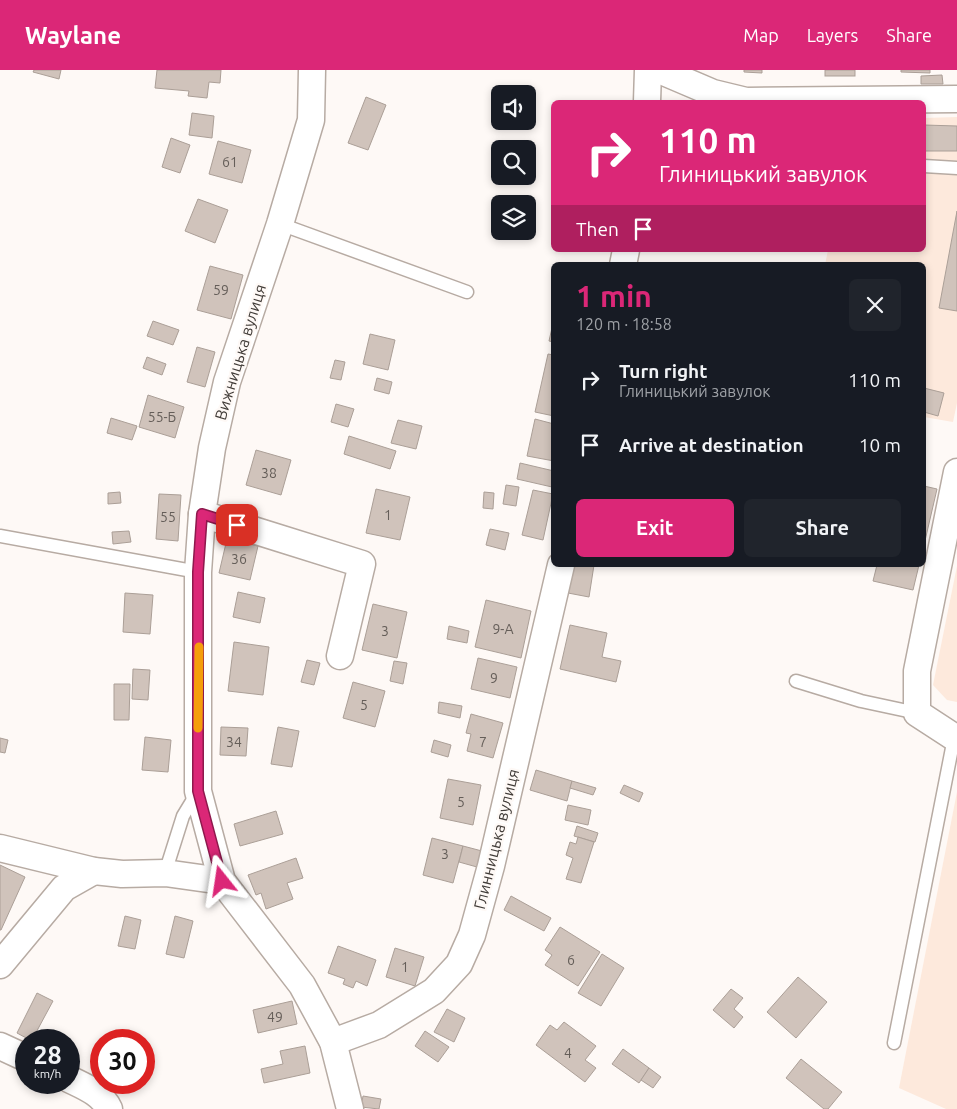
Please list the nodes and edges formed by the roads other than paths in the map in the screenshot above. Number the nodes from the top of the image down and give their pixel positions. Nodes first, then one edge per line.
1 (312, 70) edge
2 (648, 70) edge
3 (659, 70) edge
4 (957, 99) edge
5 (647, 100) edge
6 (926, 166) edge
7 (957, 168) edge
8 (280, 224) junction
9 (467, 292) dead end
10 (957, 472) edge
11 (202, 514) junction
12 (0, 536) edge
13 (561, 567) edge
14 (198, 572) junction
15 (340, 656) dead end
16 (796, 681) dead end
17 (917, 713) junction
18 (956, 738) edge
19 (198, 791) junction
20 (0, 848) edge
21 (94, 871) junction
22 (165, 873) junction
23 (222, 881) junction
24 (0, 965) edge
25 (333, 1042) junction
26 (894, 1043) dead end
27 (0, 1046) edge
28 (15, 1053) edge
29 (80, 1084) edge
30 (109, 1109) edge
31 (350, 1109) edge

1 - 8 street, Вижницька вулиця
2 - 5 street
3 - 4 street
6 - 7 lane
8 - 9 lane
8 - 11 street, Вижницька вулиця
10 - 17 street
11 - 14 street, Вижницька вулиця
11 - 15 street
12 - 14 lane
13 - 25 street, Глинницька вулиця
14 - 19 street, Вижницька вулиця
16 - 17 lane
17 - 18 street
18 - 26 lane
19 - 22 lane
19 - 23 street, Вижницька вулиця
20 - 21 street
21 - 22 street
21 - 24 street
22 - 23 street
23 - 25 street, Вижницька вулиця
25 - 31 street, Вижницька вулиця
27 - 28 street
29 - 30 street

